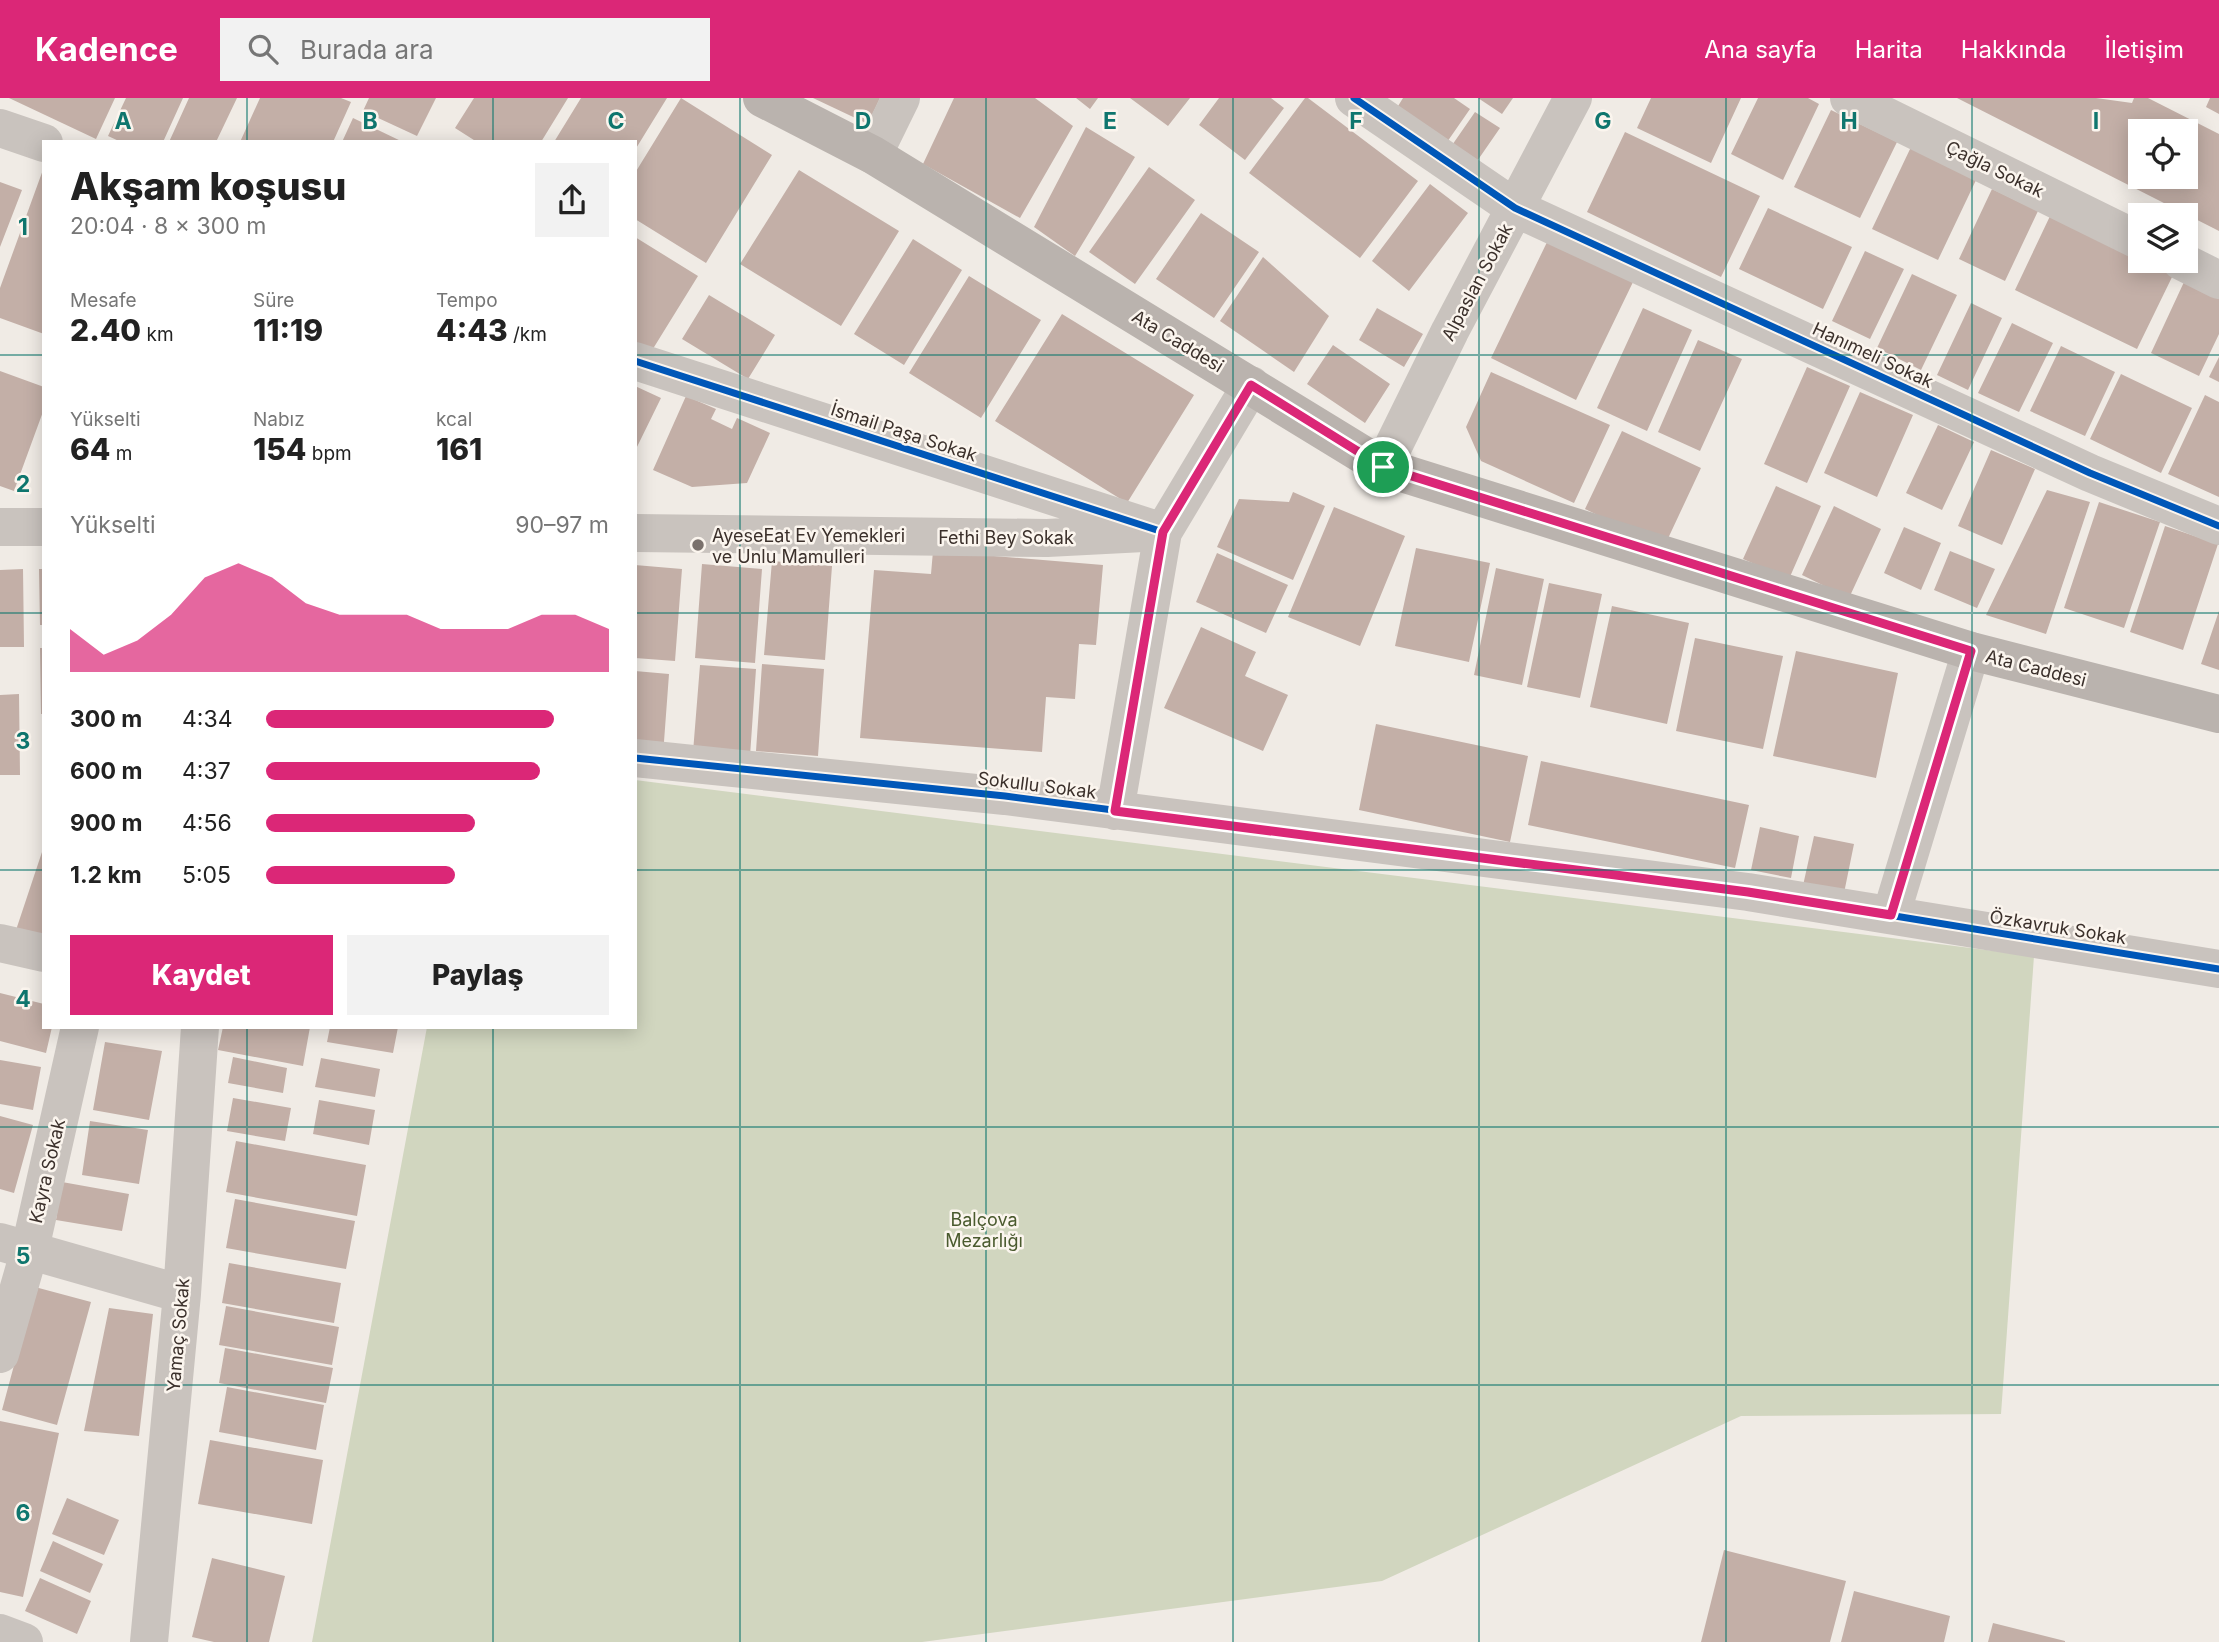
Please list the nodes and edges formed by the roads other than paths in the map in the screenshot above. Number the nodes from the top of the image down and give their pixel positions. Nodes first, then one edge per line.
1 (762, 98) edge
2 (901, 98) edge
3 (1354, 98) edge
4 (1573, 98) edge
5 (1849, 98) edge
6 (0, 128) edge
7 (42, 142) edge
8 (873, 155) junction
9 (1515, 208) junction
10 (2128, 235) edge
11 (2198, 270) edge
12 (2219, 280) edge
13 (637, 362) edge
14 (1251, 385) junction
15 (1383, 467) junction
16 (2219, 526) edge
17 (0, 527) edge
18 (42, 527) edge
19 (1163, 532) junction
20 (637, 533) edge
21 (1971, 651) junction
22 (2219, 715) edge
23 (637, 758) edge
24 (1115, 811) junction
25 (1891, 915) junction
26 (0, 943) edge
27 (42, 953) edge
28 (2219, 969) edge
29 (79, 1029) edge
30 (200, 1029) edge
31 (15, 1246) edge
32 (182, 1294) junction
33 (0, 1354) edge
34 (0, 1633) edge
35 (24, 1642) edge
36 (149, 1642) edge

1 - 8 main road, Ata Caddesi
2 - 8 street
3 - 9 street, Hanımeli Sokak
4 - 9 street, Alpaslan Sokak
5 - 10 street, Çağla Sokak
6 - 7 street
8 - 14 main road, Ata Caddesi
9 - 15 street, Alpaslan Sokak
9 - 16 street, Hanımeli Sokak
11 - 12 street
13 - 19 street, İsmail Paşa Sokak
14 - 15 main road, Ata Caddesi
14 - 19 street
15 - 21 main road, Ata Caddesi
17 - 18 street
19 - 20 street, Fethi Bey Sokak
19 - 24 street
21 - 22 main road, Ata Caddesi
21 - 25 street
23 - 24 street, Sokullu Sokak
24 - 25 street, Sokullu Sokak
25 - 28 street, Özkavruk Sokak
26 - 27 street
29 - 31 street, Kayra Sokak
30 - 32 street, Yamaç Sokak
31 - 32 street
31 - 33 street, Kayra Sokak
32 - 36 street, Yamaç Sokak
34 - 35 street

